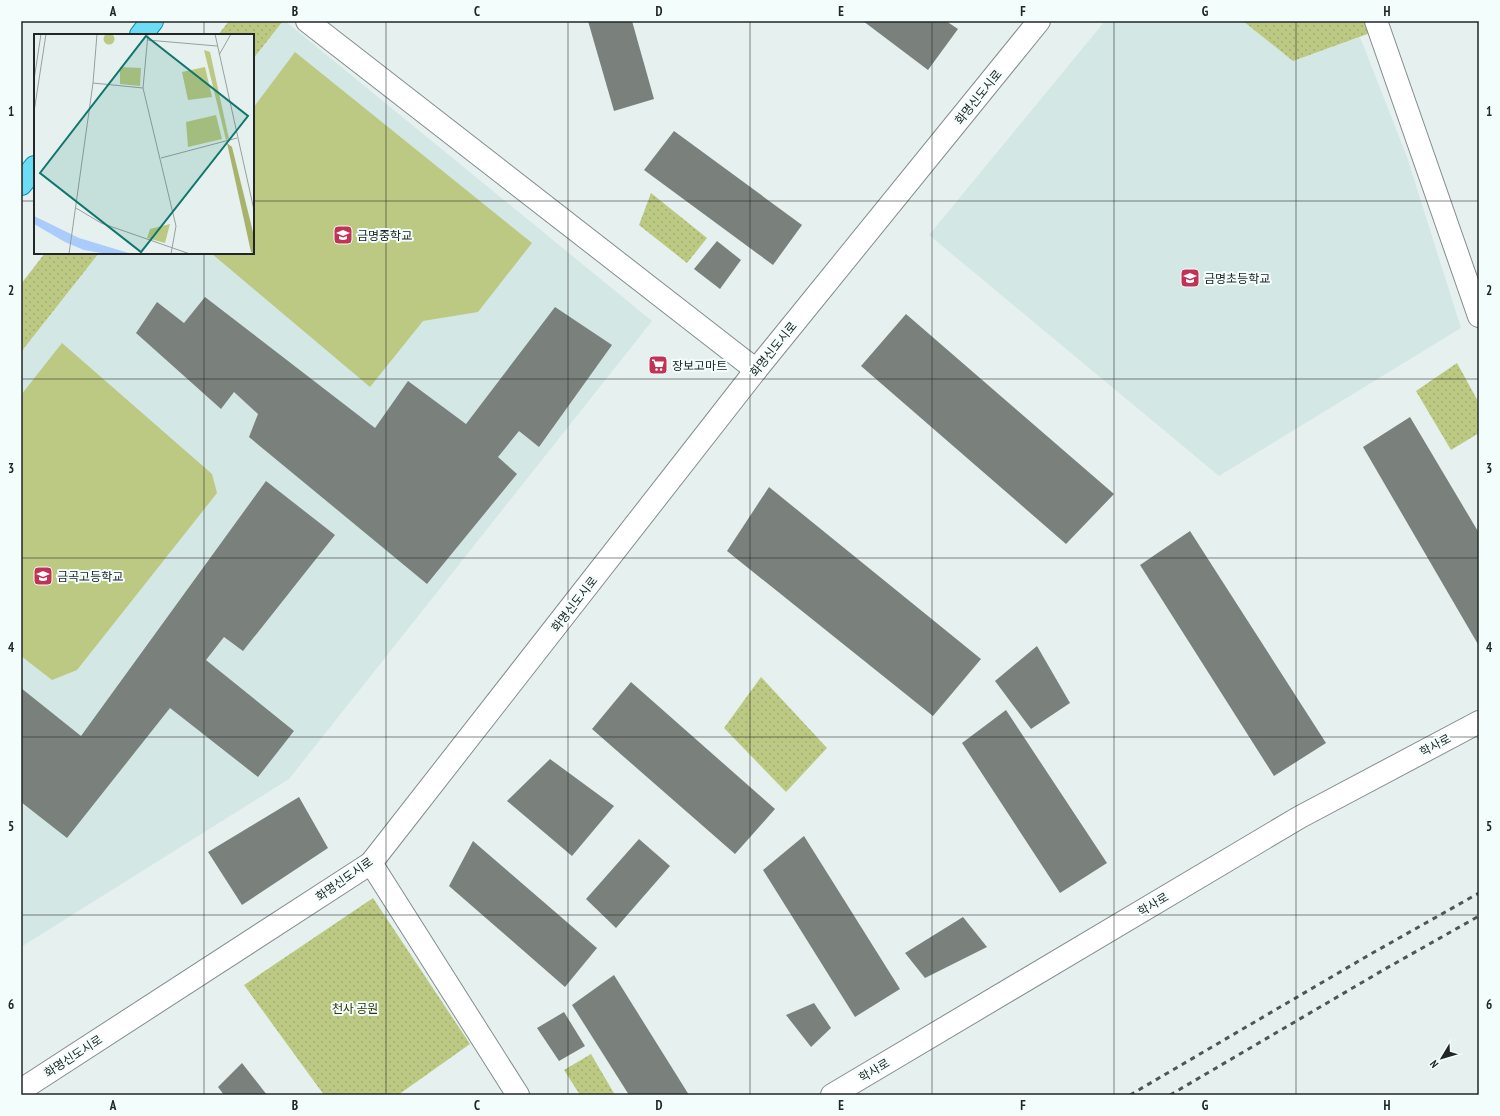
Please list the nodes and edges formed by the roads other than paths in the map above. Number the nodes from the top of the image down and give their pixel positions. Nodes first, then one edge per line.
1 (152, 21) edge
2 (307, 21) edge
3 (1040, 21) edge
4 (1376, 21) edge
5 (142, 34) edge
6 (34, 168) edge
7 (21, 184) edge
8 (1479, 316) edge
9 (756, 370) junction
10 (1479, 722) edge
11 (371, 864) junction
12 (21, 1090) edge
13 (518, 1095) edge
14 (832, 1095) edge

1 - 5 main road
2 - 9 main road
3 - 9 main road, 화명신도시로
4 - 8 main road
6 - 7 main road
9 - 11 main road, 화명신도시로
10 - 14 main road, 학사로
11 - 12 main road, 화명신도시로
11 - 13 main road

